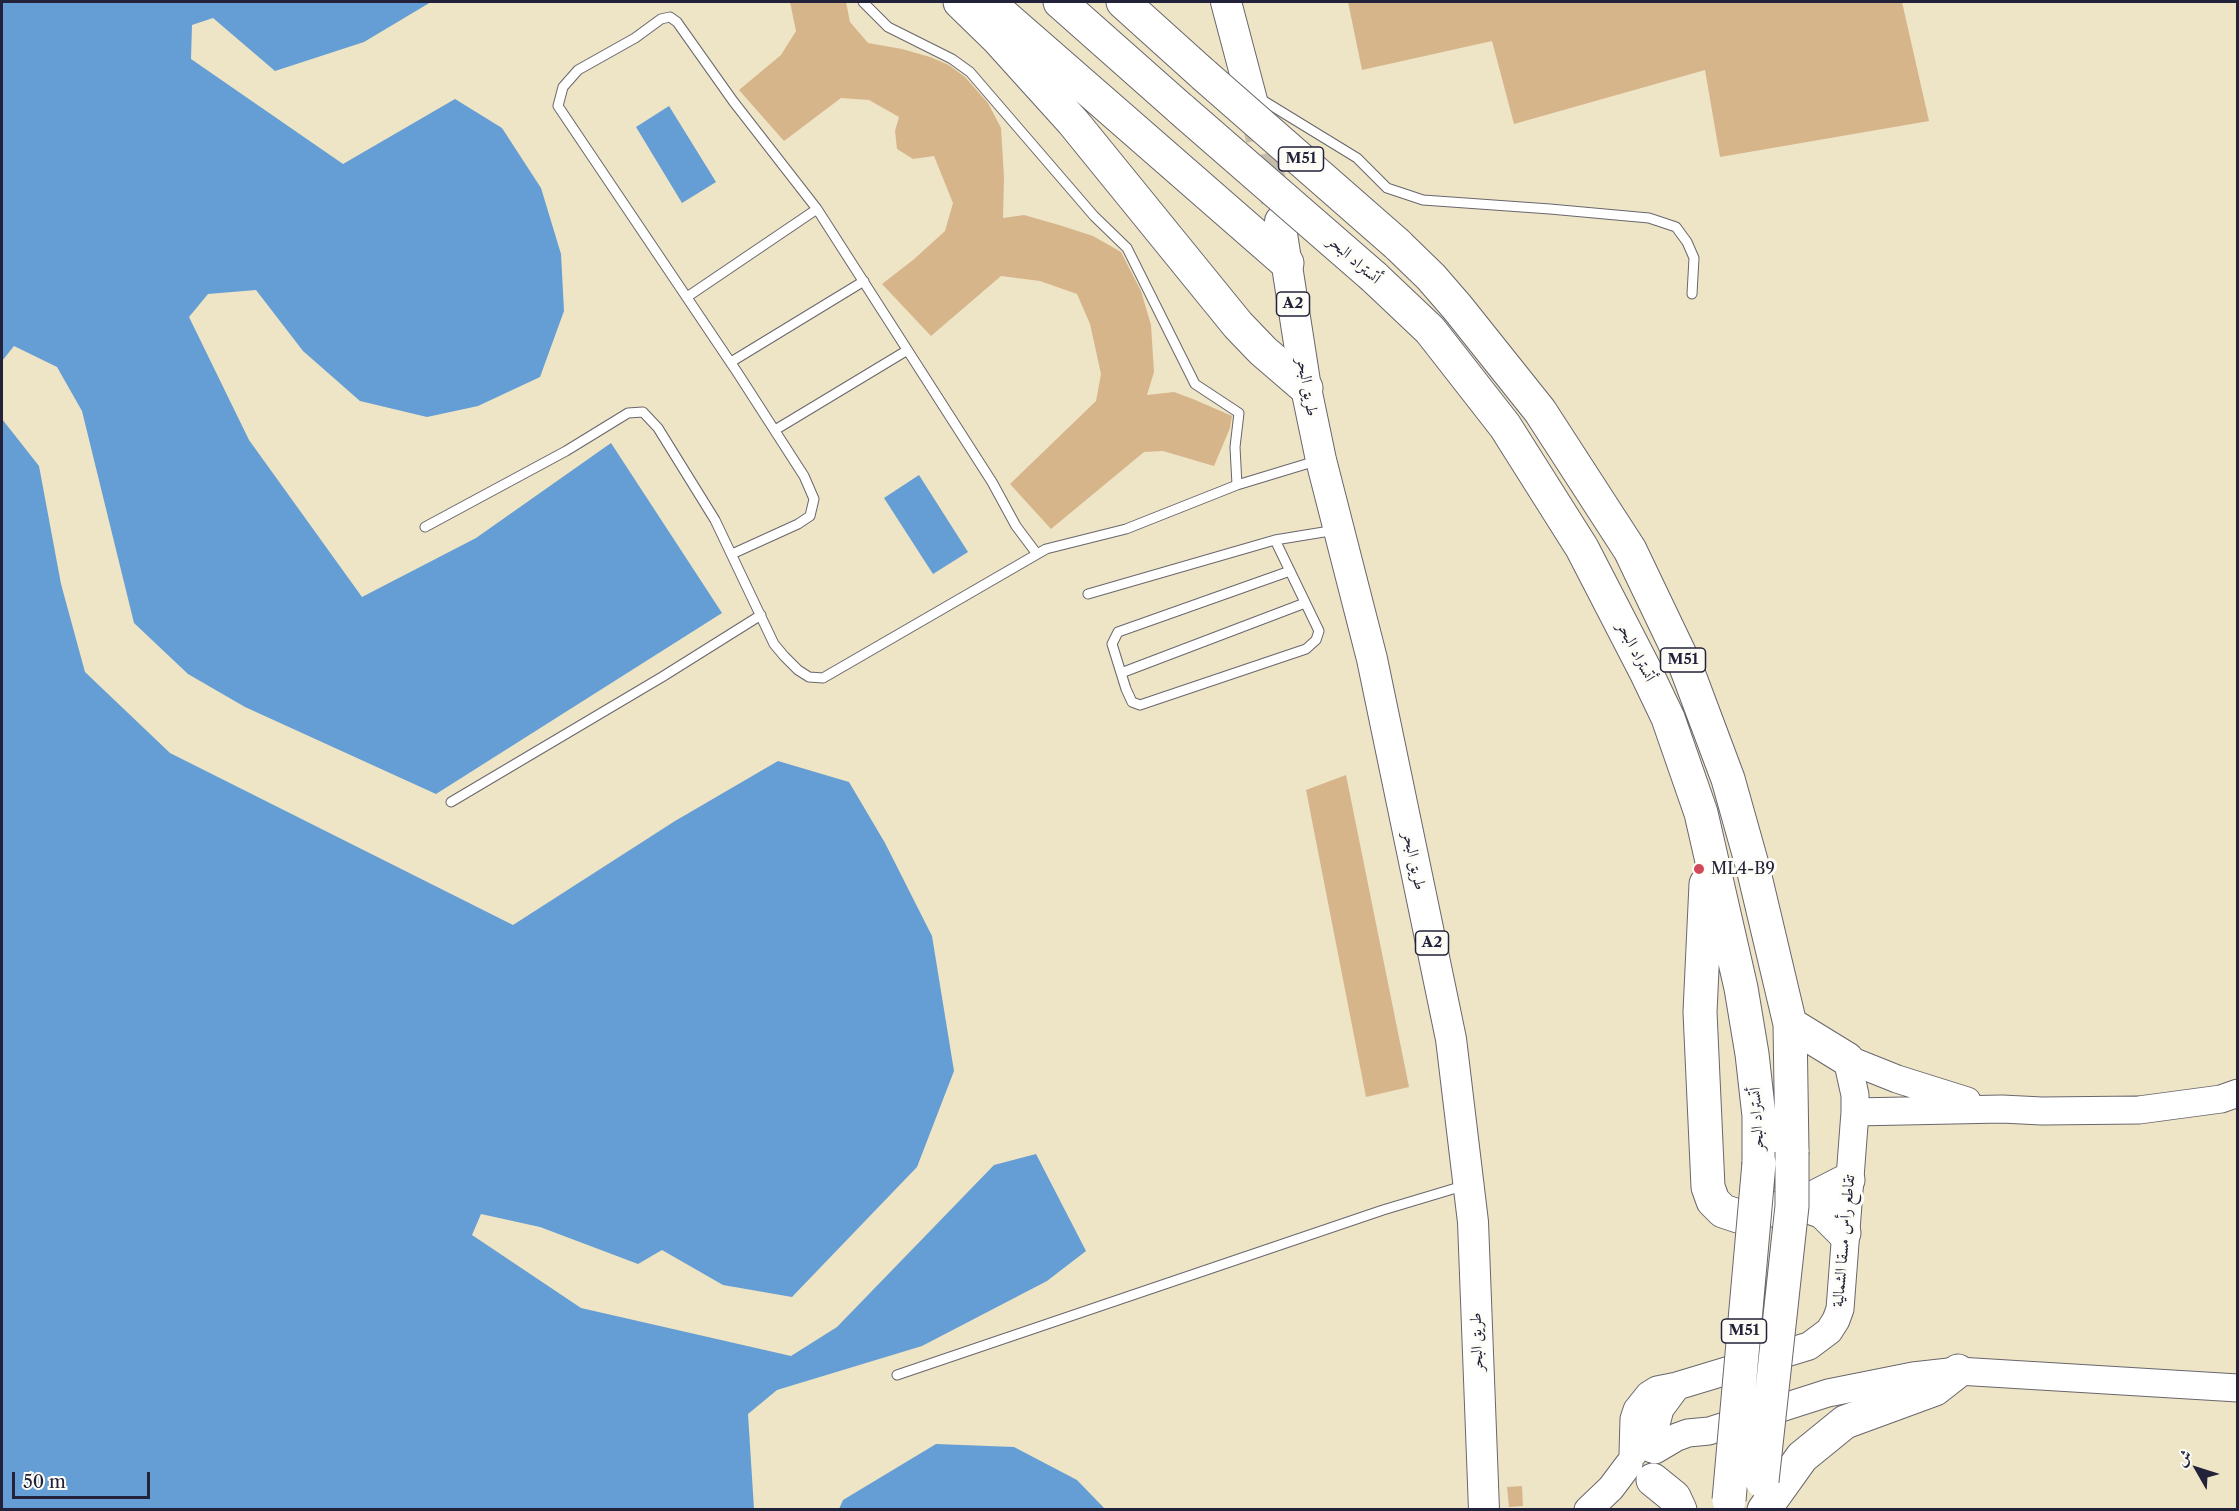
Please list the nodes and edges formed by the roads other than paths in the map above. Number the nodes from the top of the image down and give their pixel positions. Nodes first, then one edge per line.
1 (863, 2) edge
2 (960, 2) edge
3 (988, 2) edge
4 (1060, 2) edge
5 (1123, 2) edge
6 (1226, 2) edge
7 (1251, 98) joint
8 (817, 209) junction
9 (1280, 221) tunnel mouth
10 (1287, 263) junction
11 (864, 281) junction
12 (1692, 294) dead end
13 (687, 297) junction
14 (906, 351) junction
15 (731, 362) junction
16 (1306, 388) junction
17 (775, 430) junction
18 (1321, 460) junction
19 (1237, 485) junction
20 (425, 527) dead end
21 (1338, 529) junction
22 (1275, 540) junction
23 (732, 554) junction
24 (1037, 554) junction
25 (1290, 571) junction
26 (1088, 594) dead end
27 (1305, 603) junction
28 (761, 615) junction
29 (1121, 673) junction
30 (451, 802) dead end
31 (1708, 844) junction
32 (1790, 1024) junction
33 (1847, 1059) junction
34 (2238, 1093) edge
35 (2002, 1109) junction
36 (1855, 1112) junction
37 (1848, 1180) junction
38 (1468, 1184) junction
39 (1801, 1204) junction
40 (1845, 1233) junction
41 (1958, 1371) junction
42 (897, 1375) dead end
43 (2238, 1388) edge
44 (1647, 1463) junction
45 (1748, 1502) edge
46 (1484, 1509) edge
47 (1588, 1509) edge
48 (1608, 1509) edge
49 (1680, 1509) edge

1 - 19 lane
2 - 16 highway
3 - 10 highway
4 - 31 highway, أتستراد البحر / M51, bridge
5 - 32 highway, أتستراد البحر / M51, bridge
6 - 7 main road
7 - 12 lane
8 - 11 lane
8 - 13 lane
8 - 13 lane
9 - 10 main road, طريق البحر / A2
10 - 16 main road, طريق البحر / A2
11 - 14 lane
11 - 15 lane
13 - 15 lane
14 - 17 lane
14 - 24 lane
15 - 17 lane
16 - 18 main road, طريق البحر / A2
17 - 23 lane
18 - 19 lane
18 - 21 main road, طريق البحر / A2
19 - 24 lane
20 - 23 lane
21 - 22 lane
21 - 38 main road, طريق البحر / A2
22 - 25 lane
22 - 26 lane
23 - 28 lane
24 - 28 lane
25 - 27 lane
25 - 29 lane
27 - 29 lane
27 - 29 lane
28 - 30 lane
31 - 39 highway
31 - 45 highway, أتستراد البحر / M51, bridge
32 - 33 highway
32 - 45 highway, أتستراد البحر / M51, bridge
33 - 35 street
33 - 36 street, تقاطع رأس مسقا الشمالية
34 - 35 street
35 - 36 street
36 - 37 street, تقاطع رأس مسقا الشمالية
37 - 39 highway
37 - 40 street, تقاطع رأس مسقا الشمالية
38 - 42 lane
38 - 46 main road, طريق البحر / A2
39 - 40 highway
40 - 44 street, تقاطع رأس مسقا الشمالية
41 - 43 street
41 - 44 street
41 - 45 highway
44 - 47 street
44 - 48 street
44 - 49 highway

